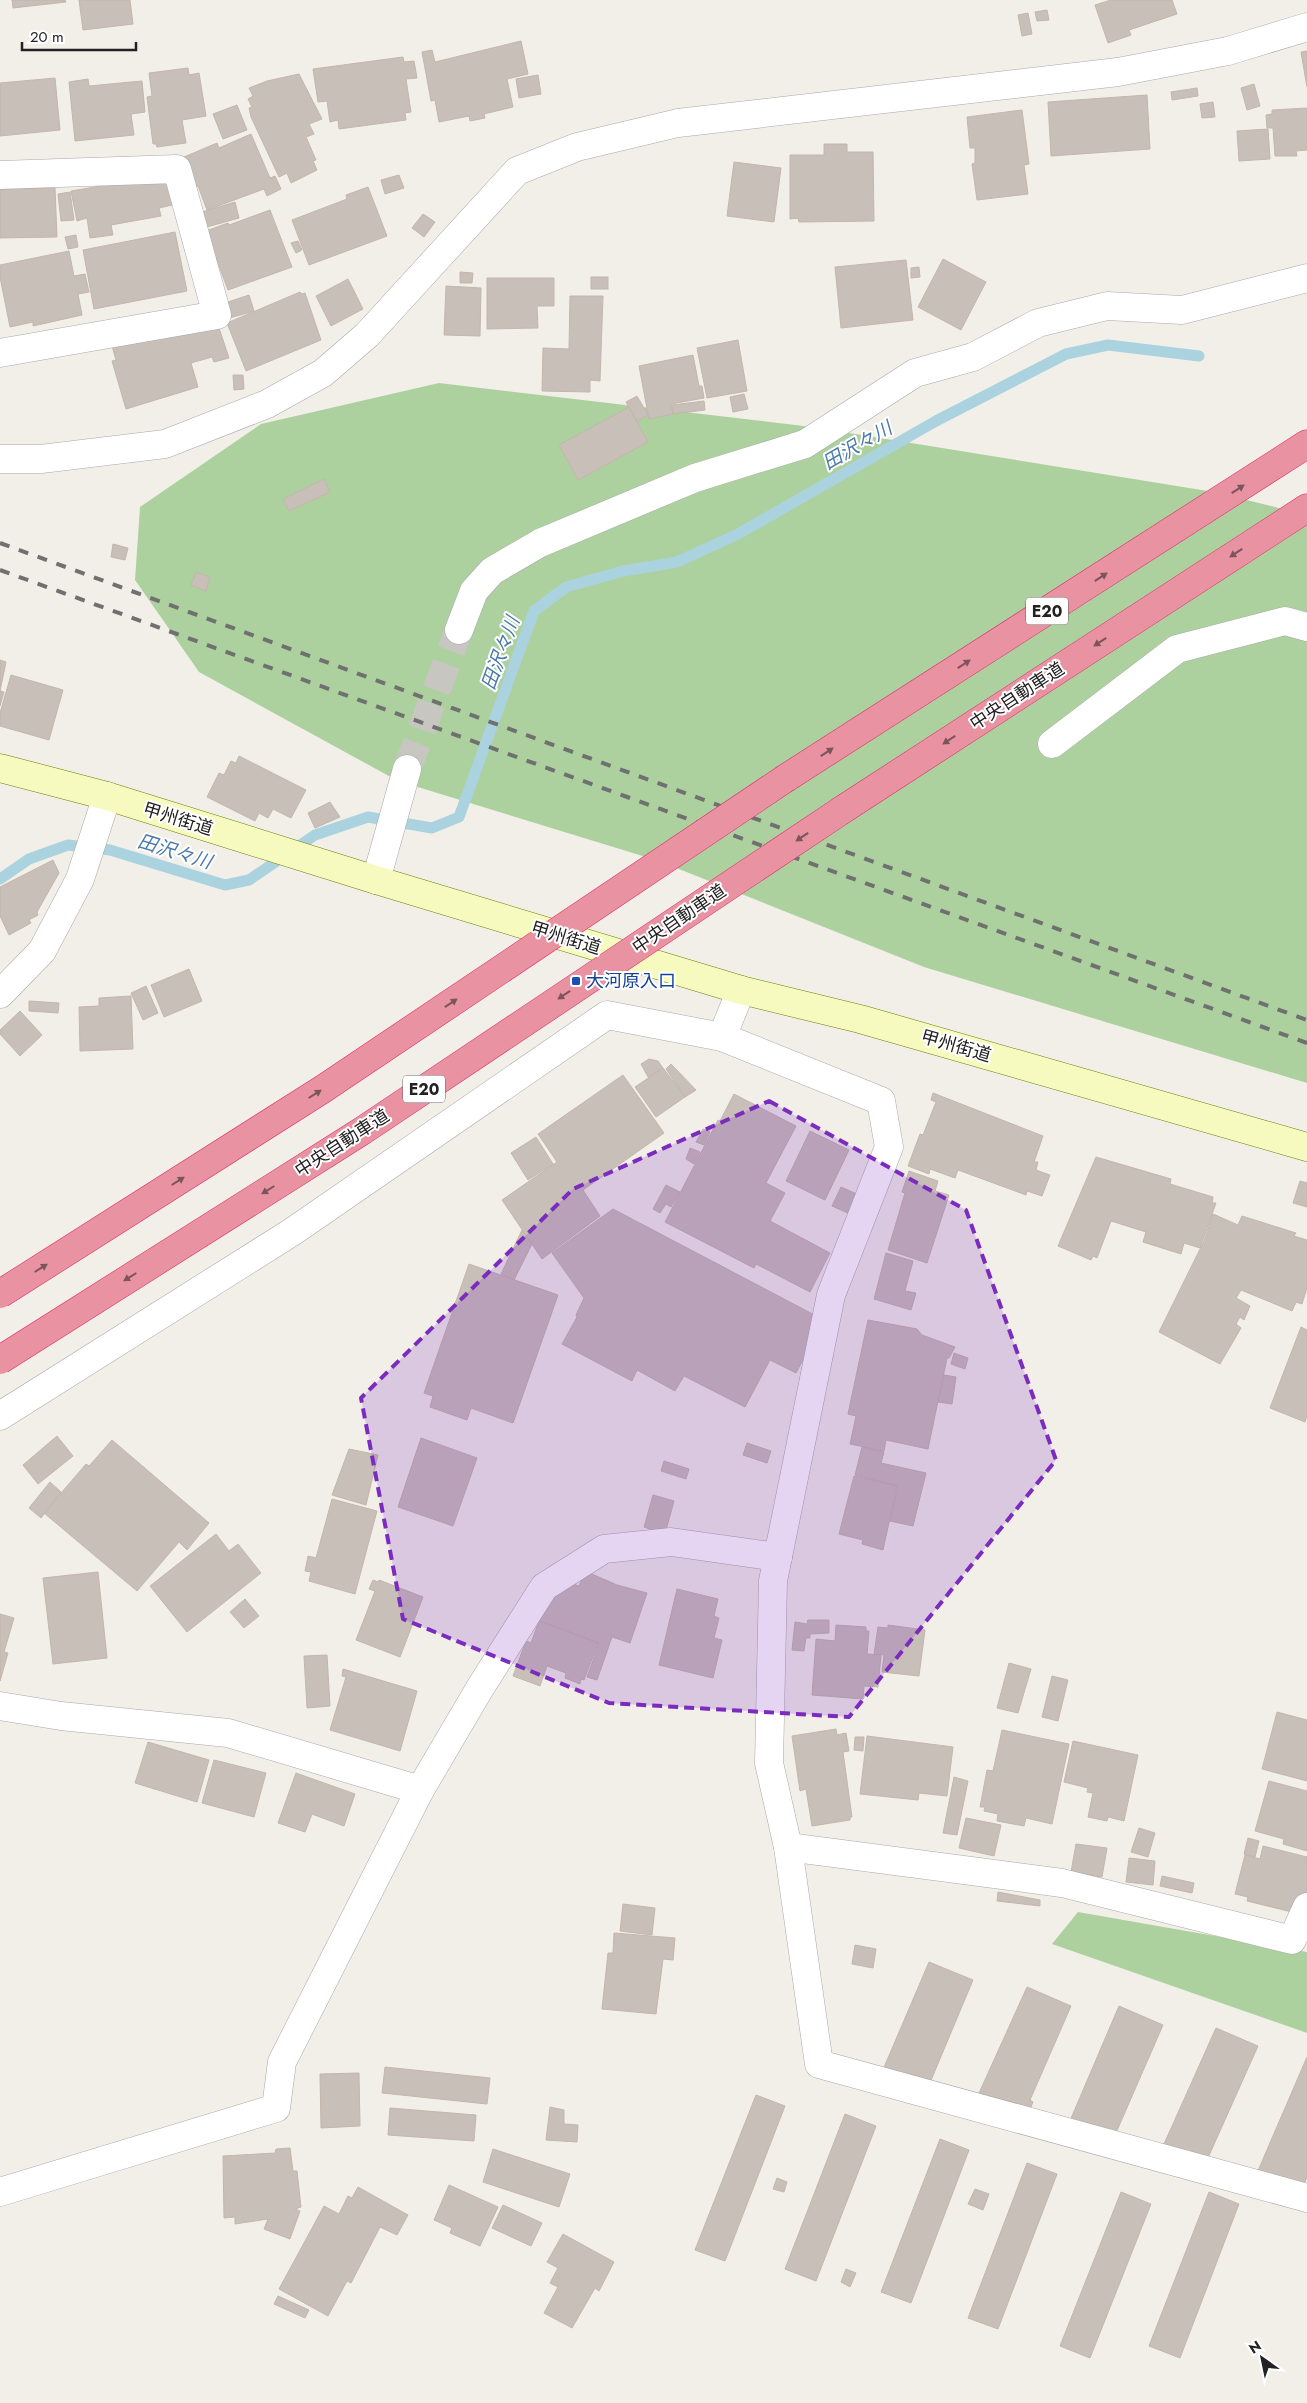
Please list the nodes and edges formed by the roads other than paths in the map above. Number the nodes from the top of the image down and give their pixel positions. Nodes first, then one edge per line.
1 (1307, 27) edge
2 (0, 175) edge
3 (1307, 278) edge
4 (0, 353) edge
5 (1307, 444) edge
6 (0, 459) edge
7 (1307, 508) edge
8 (1307, 627) edge
9 (459, 630) tunnel mouth
10 (1052, 744) dead end
11 (0, 768) edge
12 (407, 769) tunnel mouth
13 (107, 796) junction
14 (376, 880) junction
15 (741, 990) junction
16 (0, 994) edge
17 (722, 1037) junction
18 (1307, 1147) edge
19 (0, 1294) edge
20 (0, 1360) edge
21 (0, 1416) edge
22 (778, 1557) junction
23 (0, 1706) edge
24 (420, 1790) junction
25 (788, 1847) junction
26 (1307, 1907) edge
27 (0, 2192) edge
28 (1307, 2198) edge

1 - 6 street
2 - 4 street
3 - 9 street
19 -> 5 highway, E20, bridge
7 -> 20 highway, 中央自動車道 / E20, bridge
8 - 10 street
11 - 13 main road, 甲州街道
12 - 14 street
13 - 14 main road, 甲州街道
13 - 16 street
14 - 15 main road, 甲州街道
15 - 17 street
15 - 18 main road, 甲州街道
17 - 21 street
17 - 22 street
22 - 24 street
22 - 25 street
23 - 24 street
24 - 27 street
25 - 26 street
25 - 28 street

